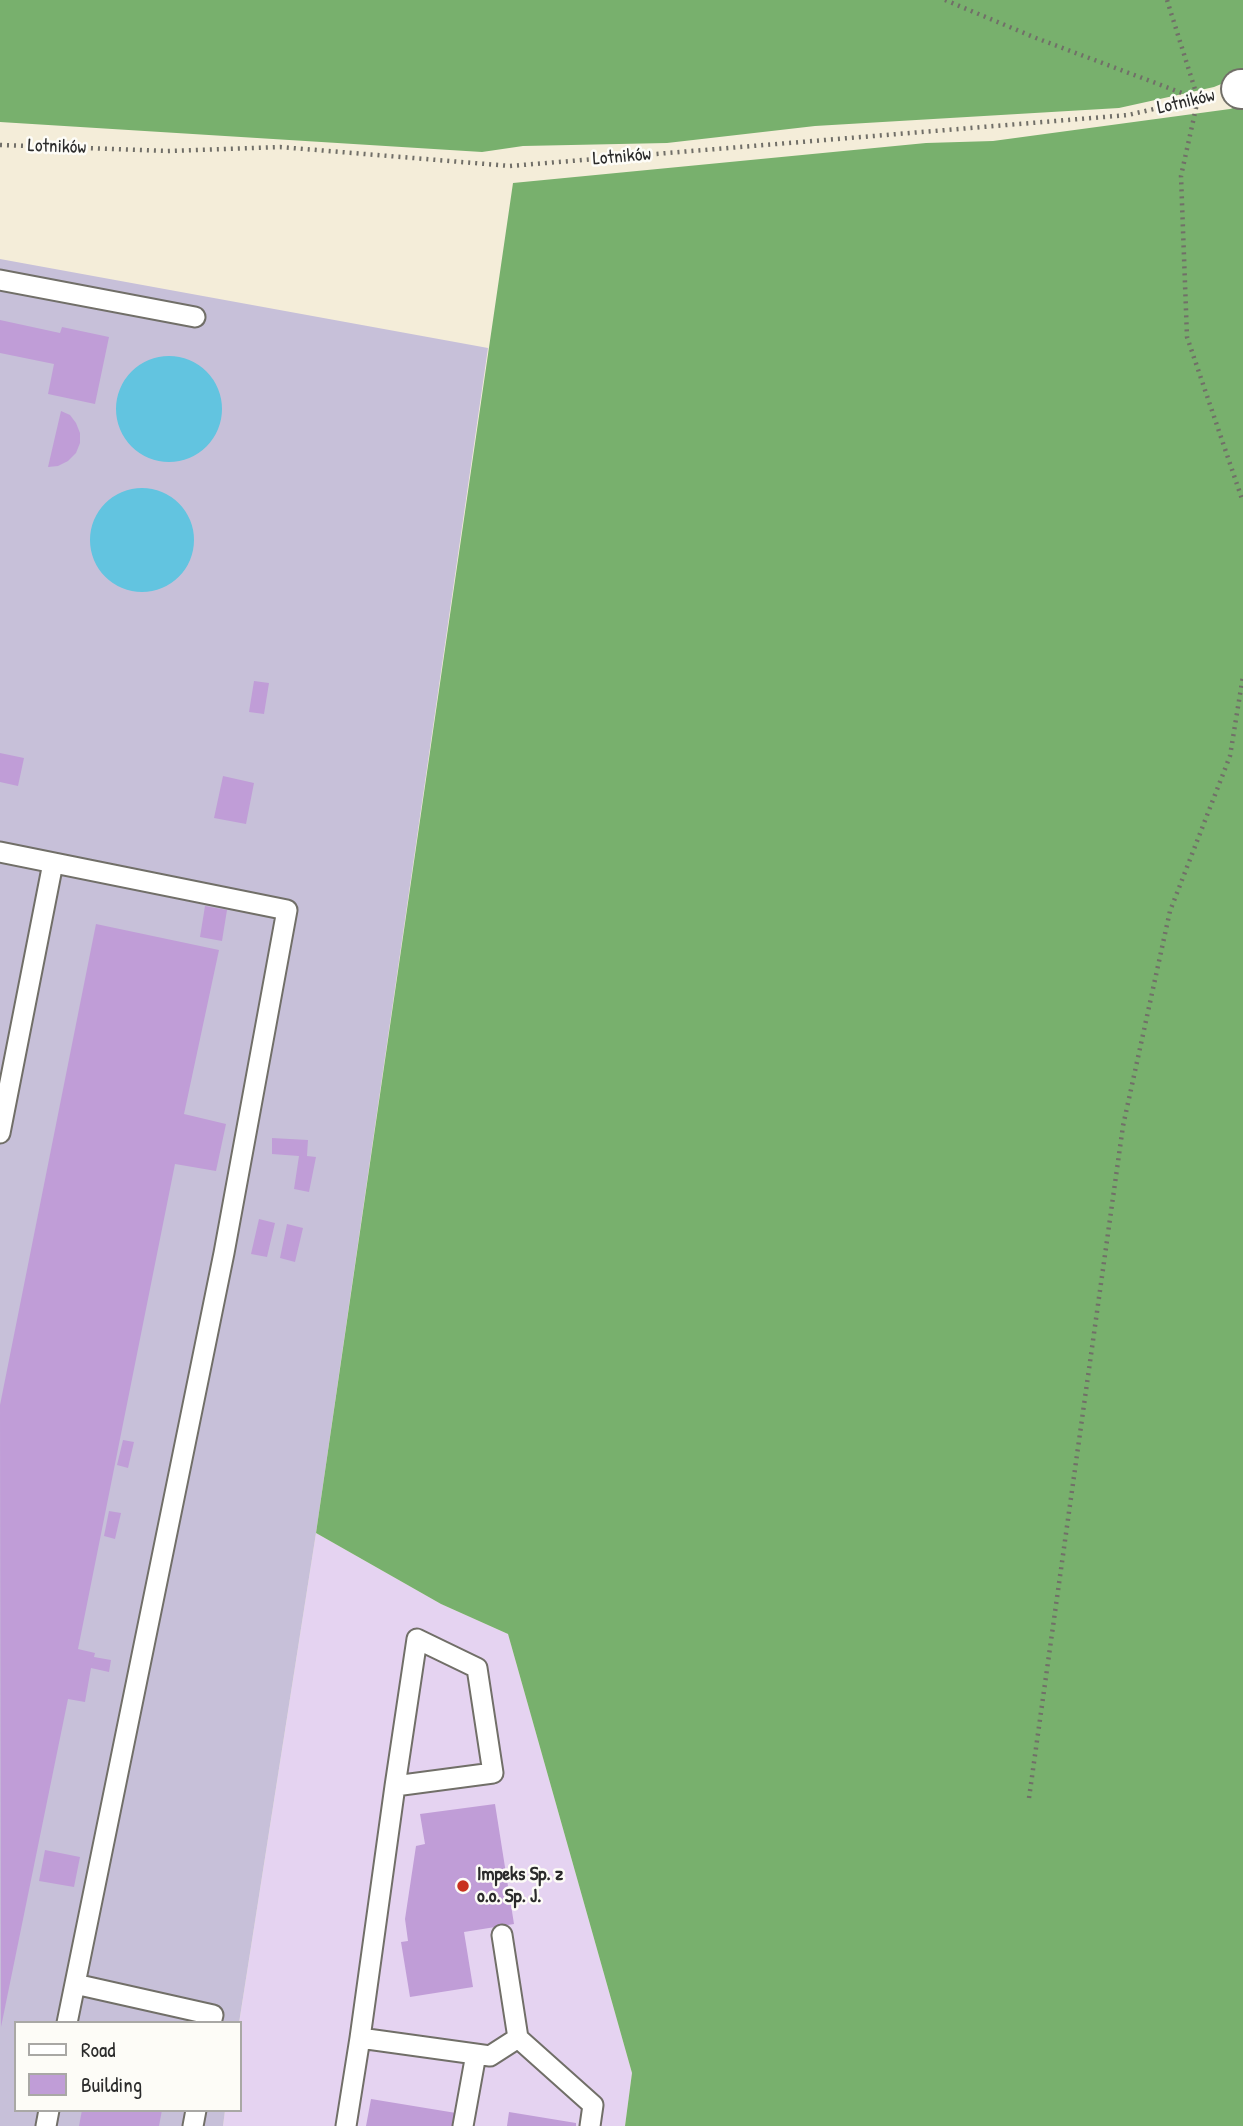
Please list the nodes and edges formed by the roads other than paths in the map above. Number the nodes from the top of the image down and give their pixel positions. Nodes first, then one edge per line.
1 (0, 281) edge
2 (195, 317) dead end
3 (0, 852) edge
4 (53, 863) junction
5 (0, 1133) edge
6 (395, 1786) junction
7 (502, 1935) dead end
8 (75, 1984) junction
9 (67, 2021) edge
10 (212, 2021) edge
11 (360, 2038) junction
12 (518, 2038) junction
13 (476, 2054) junction
14 (346, 2126) edge
15 (463, 2126) edge
16 (590, 2126) edge

1 - 2 lane
3 - 4 lane
4 - 5 lane
4 - 8 lane
6 - 6 lane
6 - 11 lane
7 - 12 lane
8 - 9 lane
8 - 10 lane
11 - 13 lane
11 - 14 lane
12 - 13 lane
12 - 16 lane
13 - 15 lane

